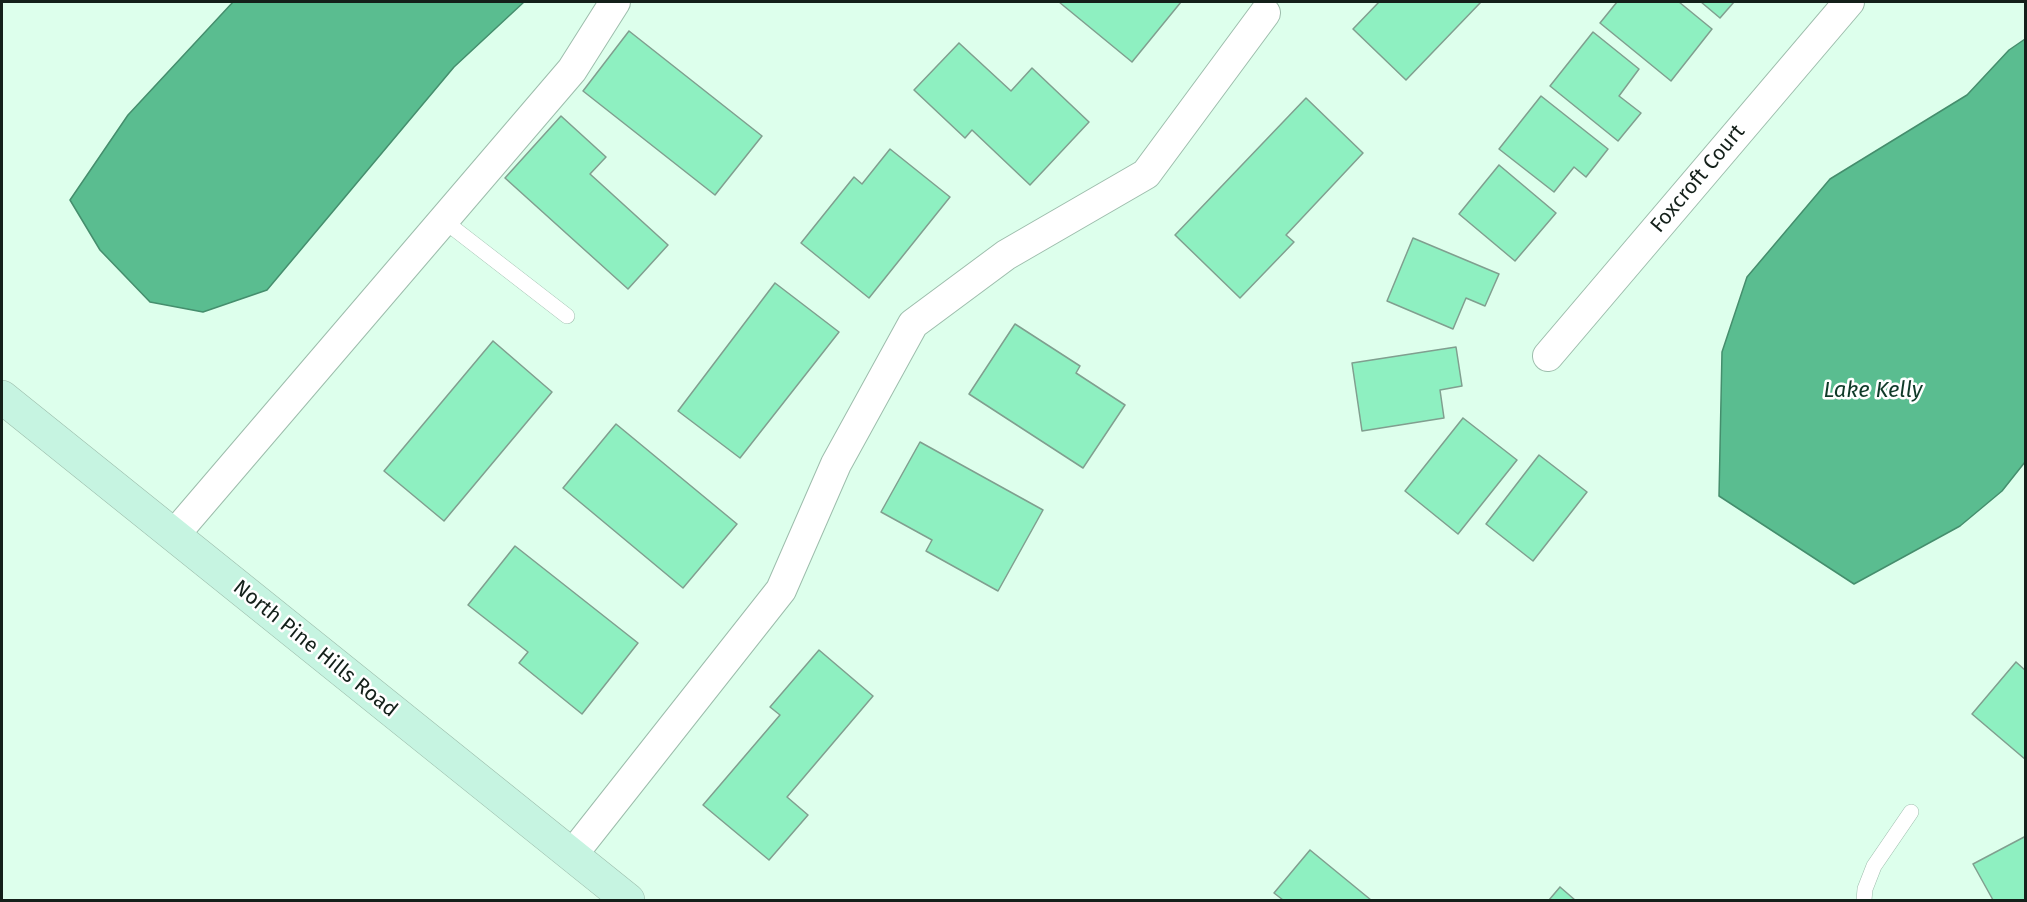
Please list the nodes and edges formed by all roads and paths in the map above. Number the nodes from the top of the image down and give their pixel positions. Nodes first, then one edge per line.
1 (615, 2) edge
2 (1849, 2) edge
3 (1265, 13) dead end
4 (443, 220) junction
5 (567, 316) dead end
6 (1548, 356) dead end
7 (2, 397) edge
8 (174, 535) junction
9 (1911, 812) dead end
10 (572, 855) junction
11 (628, 900) edge
12 (1864, 900) edge

1 - 4 street
2 - 6 street, Foxcroft Court
3 - 10 street
4 - 5 lane
4 - 8 street
7 - 8 main road, North Pine Hills Road
8 - 10 main road, North Pine Hills Road
9 - 12 lane
10 - 11 main road, North Pine Hills Road

